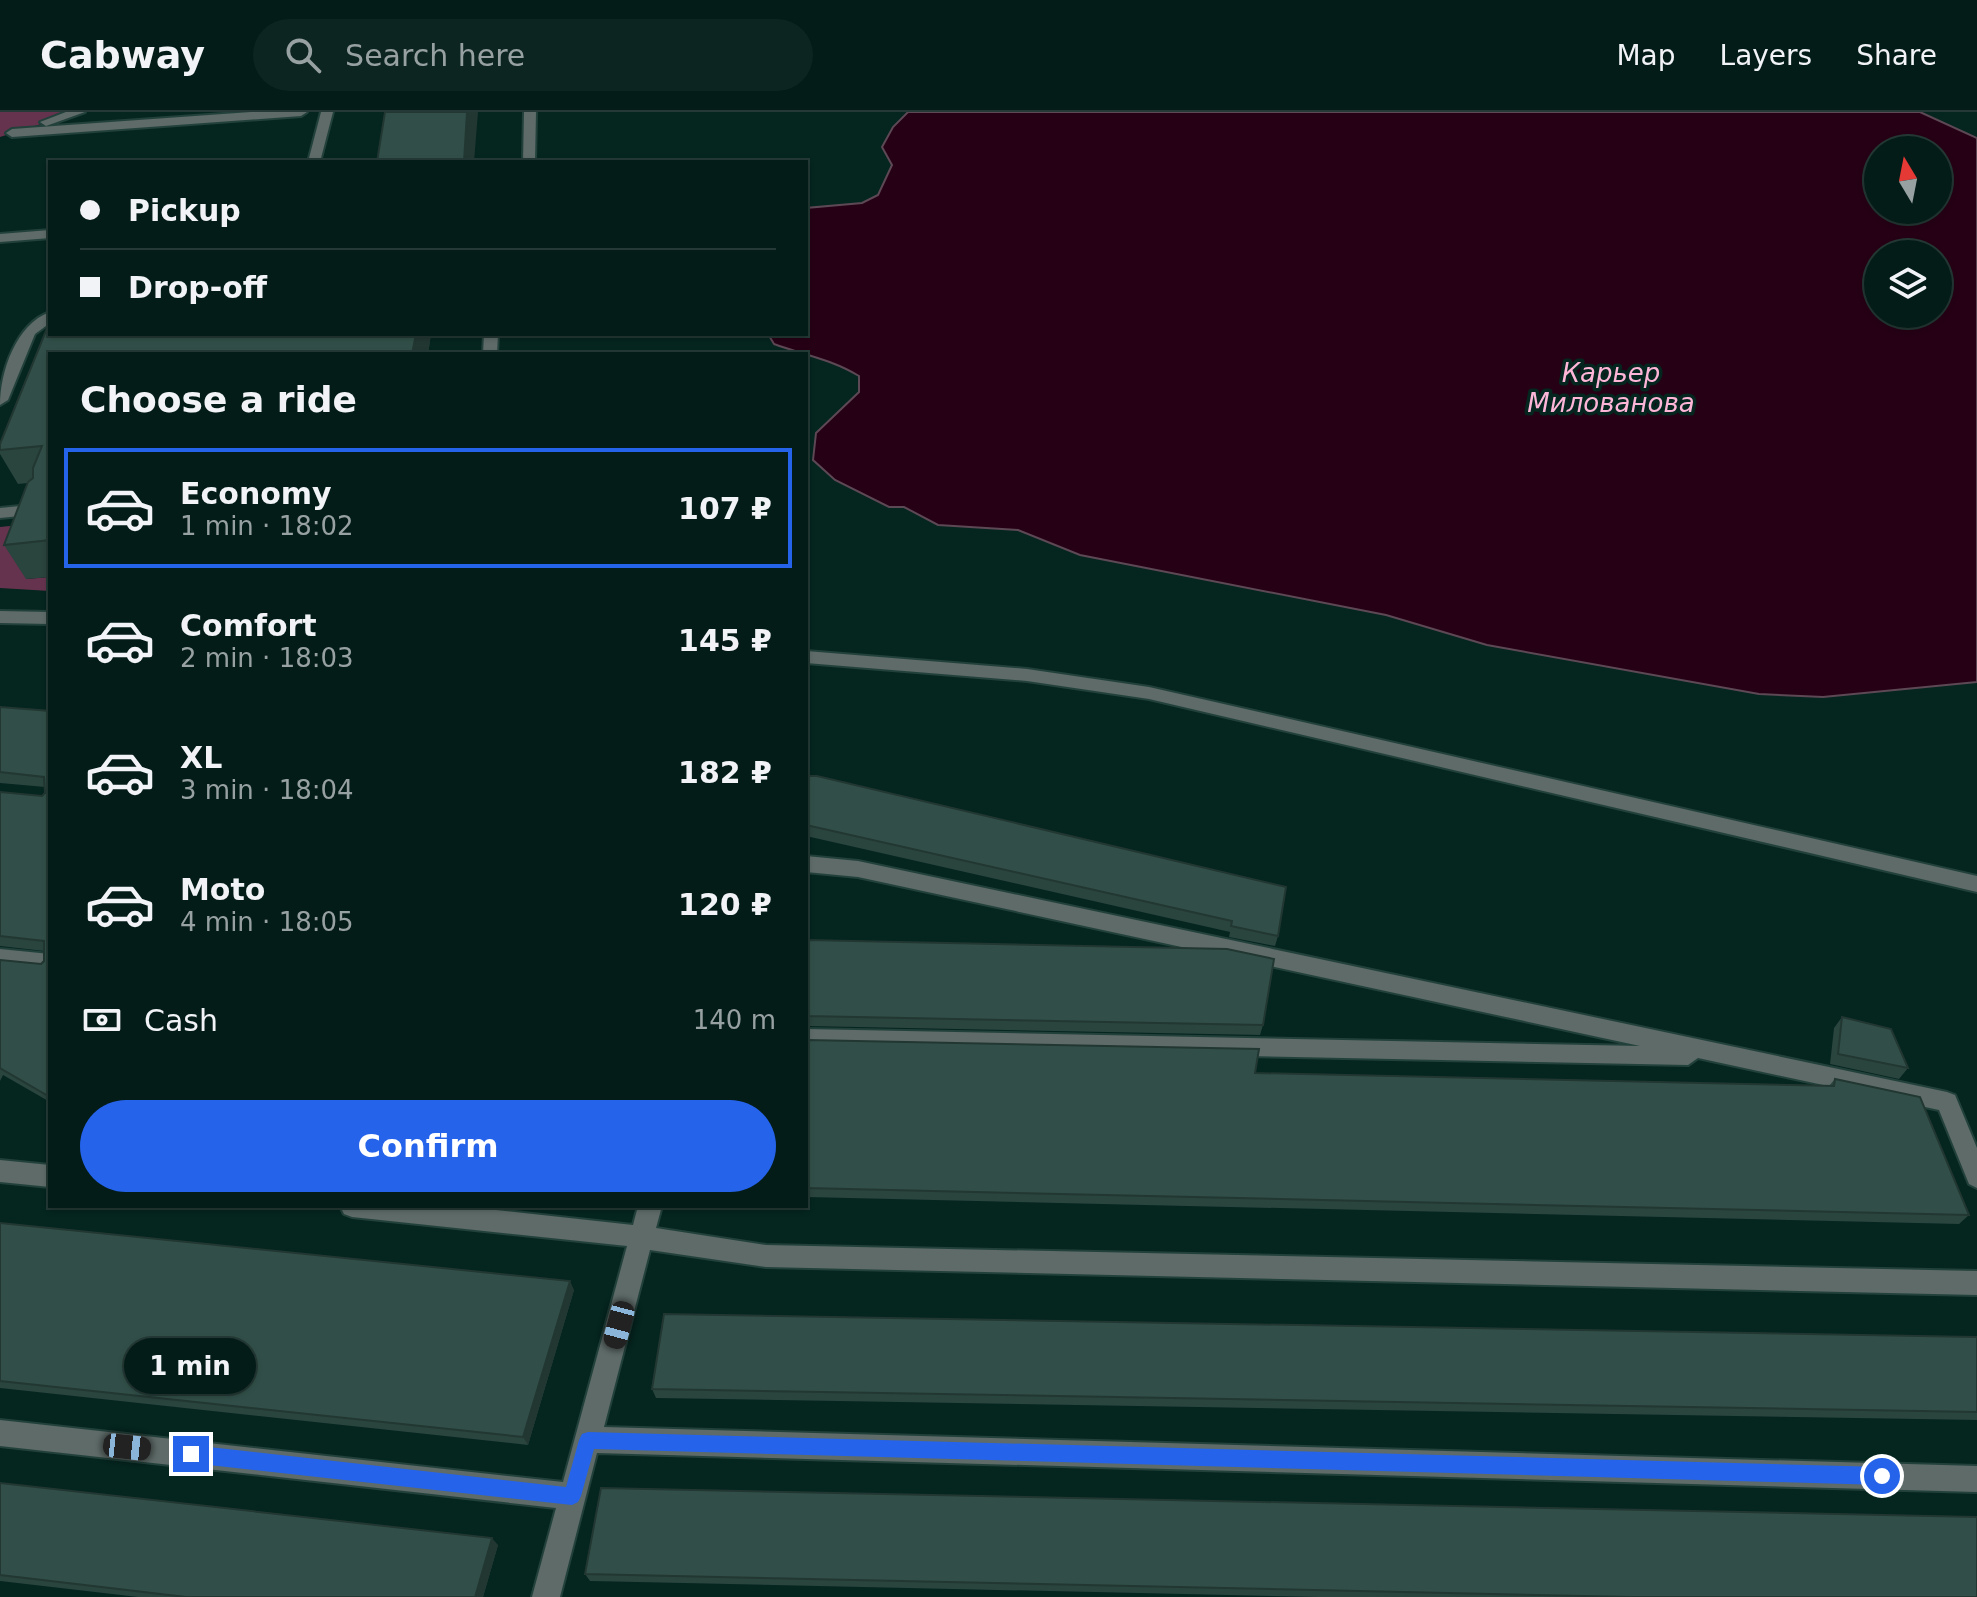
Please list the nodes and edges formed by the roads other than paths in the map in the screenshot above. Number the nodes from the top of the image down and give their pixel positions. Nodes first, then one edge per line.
1 (79, 112) edge
2 (301, 112) edge
3 (327, 112) edge
4 (530, 112) edge
5 (6, 135) edge
6 (315, 160) edge
7 (529, 160) edge
8 (48, 234) edge
9 (0, 238) edge
10 (48, 318) edge
11 (0, 400) edge
12 (48, 508) edge
13 (0, 513) edge
14 (0, 617) edge
15 (48, 618) edge
16 (808, 657) edge
17 (808, 864) edge
18 (1977, 884) edge
19 (0, 958) edge
20 (48, 963) edge
21 (808, 1038) edge
22 (1736, 1057) junction
23 (0, 1171) edge
24 (48, 1176) edge
25 (1977, 1177) edge
26 (370, 1208) edge
27 (650, 1208) edge
28 (642, 1238) junction
29 (1977, 1283) edge
30 (0, 1433) edge
31 (588, 1440) junction
32 (1977, 1479) edge
33 (572, 1496) junction
34 (546, 1597) edge

1 - 5 lane
2 - 5 lane
3 - 6 lane
4 - 7 lane
8 - 9 lane
10 - 11 lane
12 - 13 lane
14 - 15 lane
16 - 18 lane
17 - 22 lane
19 - 20 lane
21 - 22 lane
22 - 25 lane
23 - 24 lane
26 - 28 lane
27 - 28 lane
28 - 29 lane
28 - 31 lane
30 - 33 lane
31 - 32 lane
31 - 33 lane
33 - 34 lane

